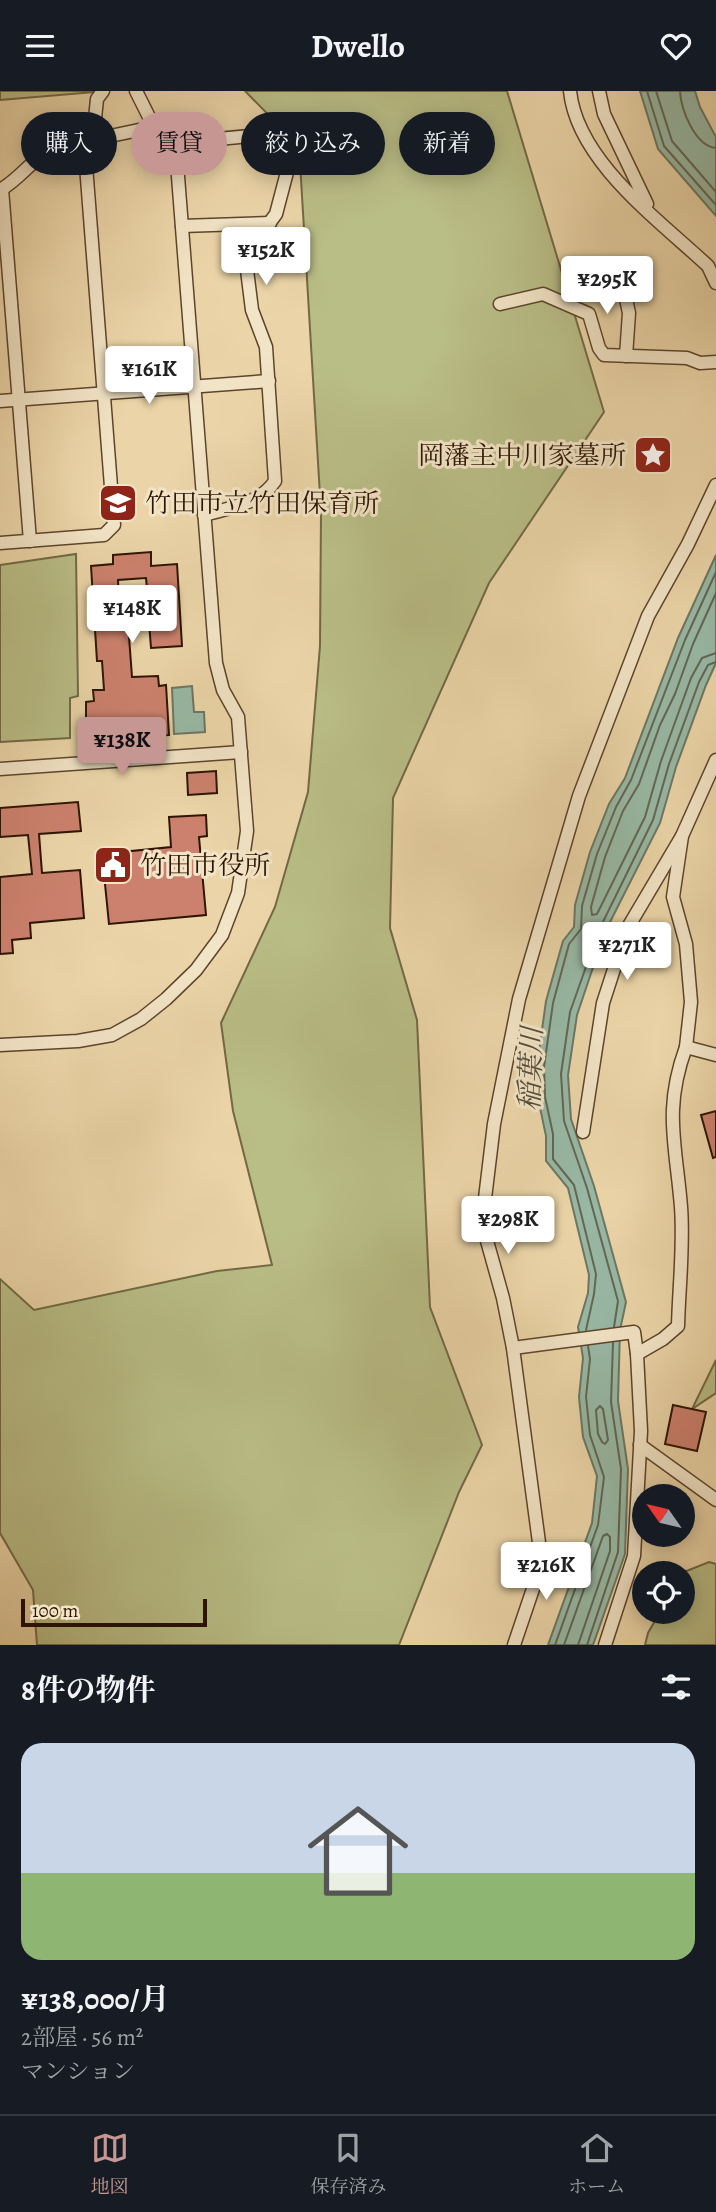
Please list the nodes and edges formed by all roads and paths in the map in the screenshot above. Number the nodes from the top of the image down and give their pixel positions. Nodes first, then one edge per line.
1 (103, 91) edge
2 (136, 91) edge
3 (570, 91) edge
4 (599, 91) edge
5 (94, 112) edge
6 (146, 112) edge
7 (227, 138) edge
8 (21, 172) edge
9 (91, 175) edge
10 (178, 175) edge
11 (1, 189) edge
12 (652, 214) junction
13 (270, 223) junction
14 (181, 226) junction
15 (716, 283) edge
16 (625, 294) dead end
17 (500, 304) dead end
18 (626, 356) junction
19 (716, 362) edge
20 (269, 381) junction
21 (193, 387) junction
22 (102, 392) junction
23 (19, 399) junction
24 (0, 401) edge
25 (716, 485) edge
26 (204, 515) junction
27 (30, 541) junction
28 (0, 543) edge
29 (241, 752) junction
30 (716, 760) edge
31 (0, 769) edge
32 (682, 836) junction
33 (0, 1045) edge
34 (686, 1048) junction
35 (716, 1055) edge
36 (583, 1132) dead end
37 (517, 1347) junction
38 (637, 1354) junction
39 (640, 1445) junction
40 (716, 1500) edge
41 (514, 1645) edge
42 (605, 1645) edge

1 - 5 street
2 - 6 street
3 - 12 street
4 - 12 street
7 - 13 street
8 - 11 street
9 - 22 street
10 - 14 street
11 - 23 street
12 - 15 street
13 - 14 street
13 - 20 street
14 - 21 street
16 - 18 street
17 - 18 street
18 - 19 street
20 - 21 street
20 - 26 street
21 - 22 street
21 - 26 street
22 - 23 street
22 - 27 street
23 - 24 street
23 - 27 street
25 - 37 street
26 - 29 street
27 - 28 street
29 - 31 street
29 - 33 street
30 - 32 street
32 - 34 street
32 - 36 street
34 - 35 street
34 - 38 street
37 - 38 street
37 - 41 street
38 - 39 street
39 - 40 street
39 - 42 street

